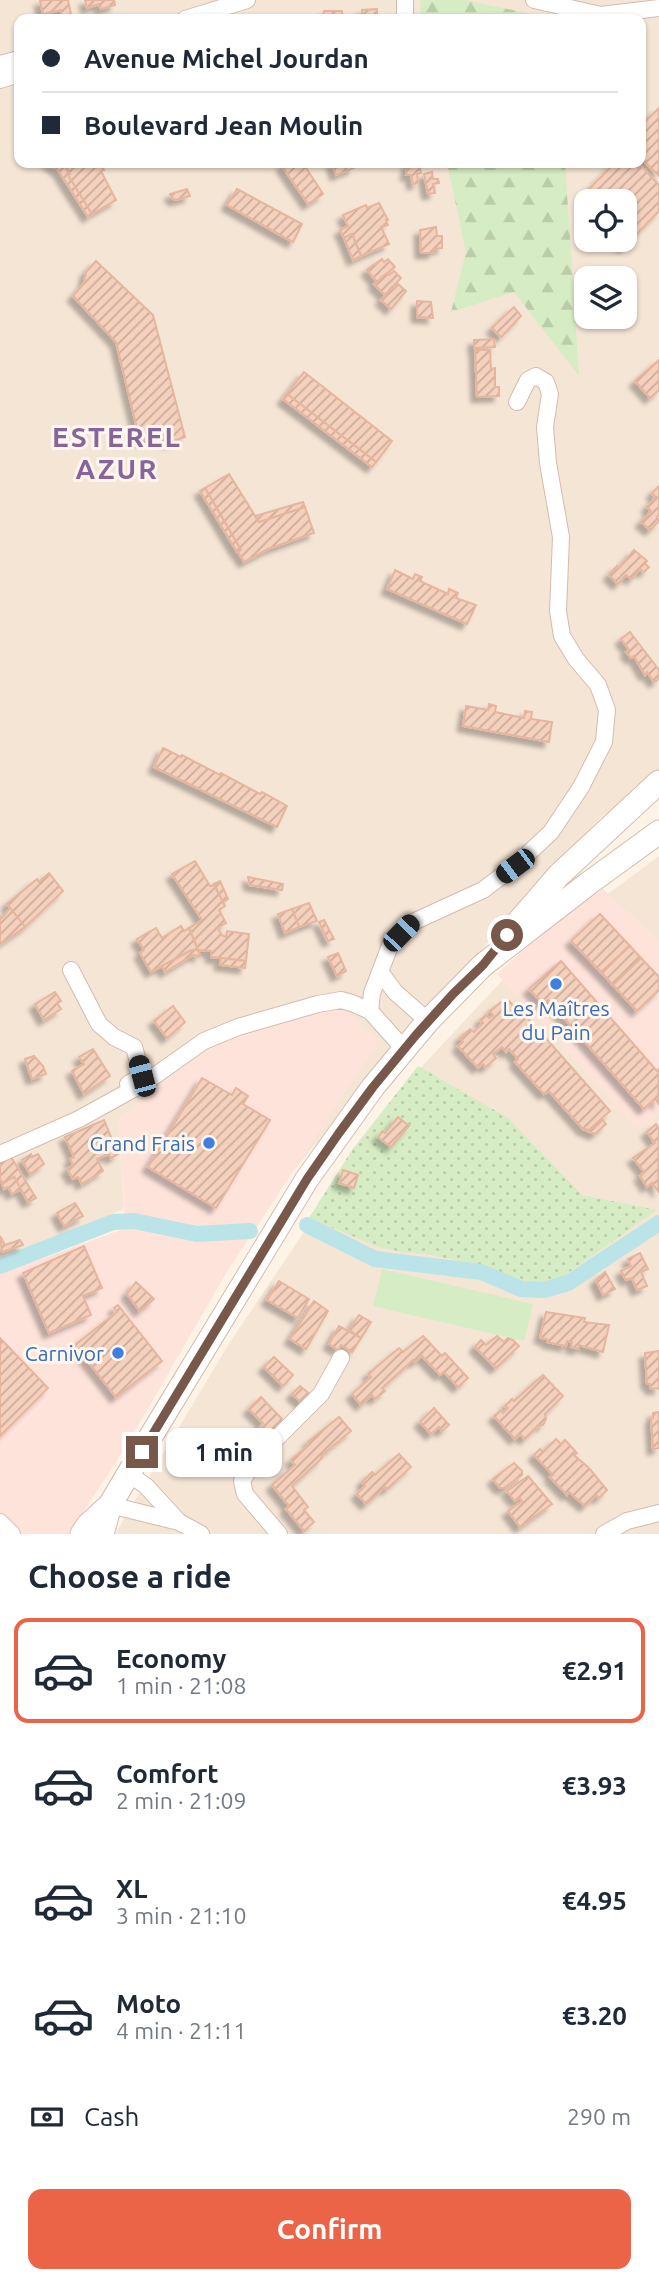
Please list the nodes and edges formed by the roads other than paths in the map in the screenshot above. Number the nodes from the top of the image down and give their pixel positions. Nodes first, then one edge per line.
1 (247, 0) edge
2 (534, 0) edge
3 (659, 8) edge
4 (201, 14) edge
5 (597, 14) edge
6 (609, 14) edge
7 (517, 402) dead end
8 (659, 782) edge
9 (659, 832) edge
10 (483, 965) junction
11 (71, 971) dead end
12 (381, 973) junction
13 (370, 1012) junction
14 (428, 1021) junction
15 (404, 1049) junction
16 (79, 1119) junction
17 (0, 1154) edge
18 (341, 1358) dead end
19 (129, 1474) junction
20 (110, 1505) junction
21 (659, 1513) edge
22 (0, 1522) edge
23 (179, 1522) junction
24 (12, 1534) edge
25 (82, 1534) edge
26 (102, 1534) edge
27 (201, 1534) edge
28 (279, 1534) edge
29 (604, 1534) edge

1 - 4 street
2 - 5 street
3 - 6 street
7 - 12 street
8 - 10 main road
9 - 10 main road
10 - 14 main road
11 - 16 street
12 - 13 street
12 - 14 street
13 - 15 street
13 - 16 street
14 - 15 main road
15 - 19 main road
16 - 17 street
18 - 28 street
19 - 20 main road
19 - 23 street
20 - 23 street
20 - 25 main road
20 - 26 main road
21 - 29 street
22 - 24 street
23 - 27 street

